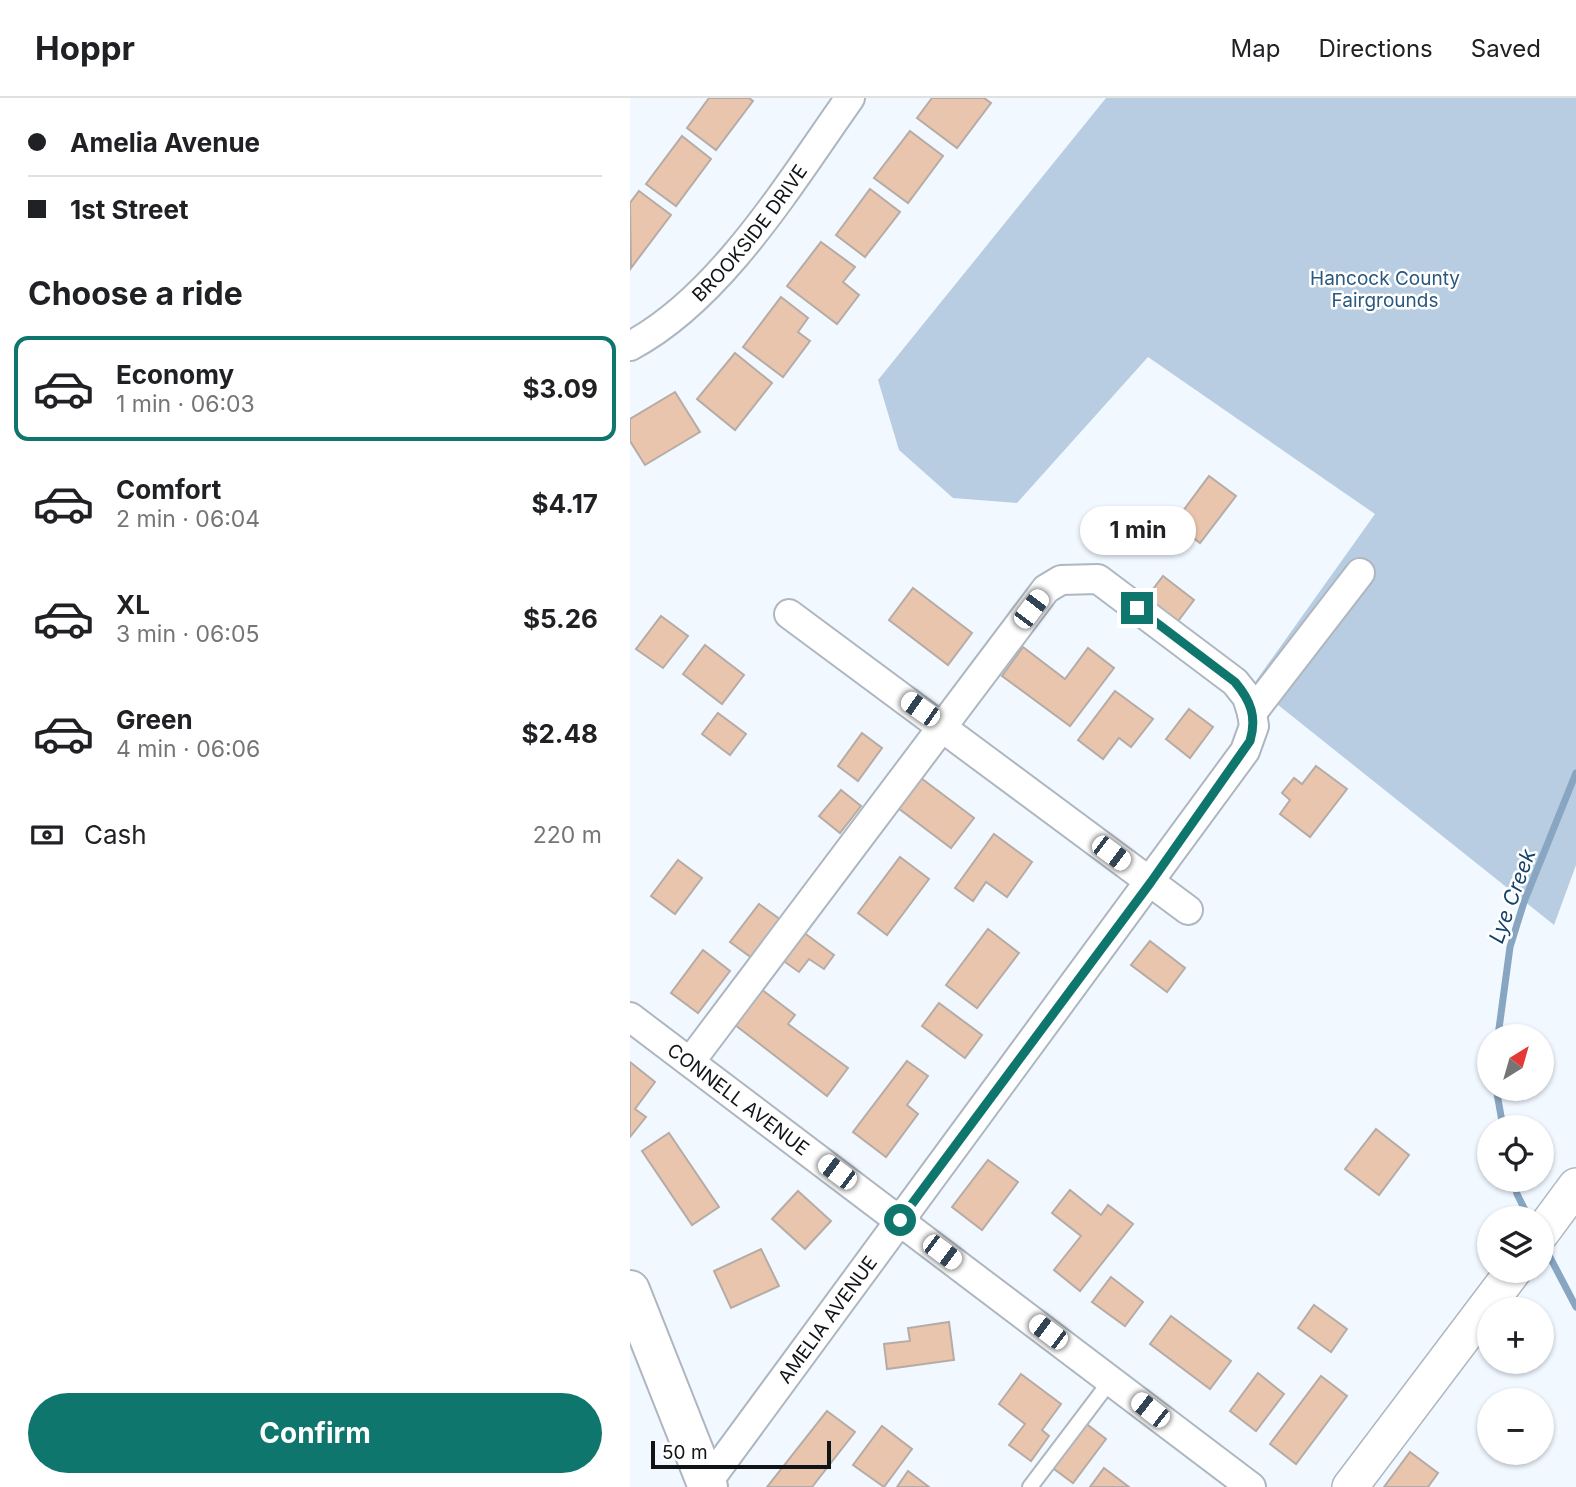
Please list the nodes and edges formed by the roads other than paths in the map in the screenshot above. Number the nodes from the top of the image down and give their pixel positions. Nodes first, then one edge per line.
1 (850, 98) edge
2 (630, 346) edge
3 (1360, 573) dead end
4 (789, 614) dead end
5 (1252, 713) junction
6 (943, 726) junction
7 (1151, 882) junction
8 (1188, 910) dead end
9 (630, 1017) edge
10 (690, 1062) junction
11 (900, 1220) junction
12 (1505, 1283) edge
13 (630, 1290) edge
14 (1111, 1380) junction
15 (706, 1486) edge
16 (1030, 1487) edge
17 (1251, 1487) edge
18 (1350, 1487) edge

1 - 2 street, BROOKSIDE DRIVE
3 - 5 street, AMELIA AVENUE
4 - 6 street
5 - 6 street
5 - 7 street, AMELIA AVENUE
6 - 7 street
6 - 10 street
7 - 8 street
7 - 11 street, AMELIA AVENUE
9 - 10 street, CONNELL AVENUE
10 - 11 street, CONNELL AVENUE
11 - 14 street, CONNELL AVENUE
11 - 15 street, AMELIA AVENUE
12 - 18 street
13 - 15 main road
14 - 16 lane
14 - 17 street, CONNELL AVENUE

